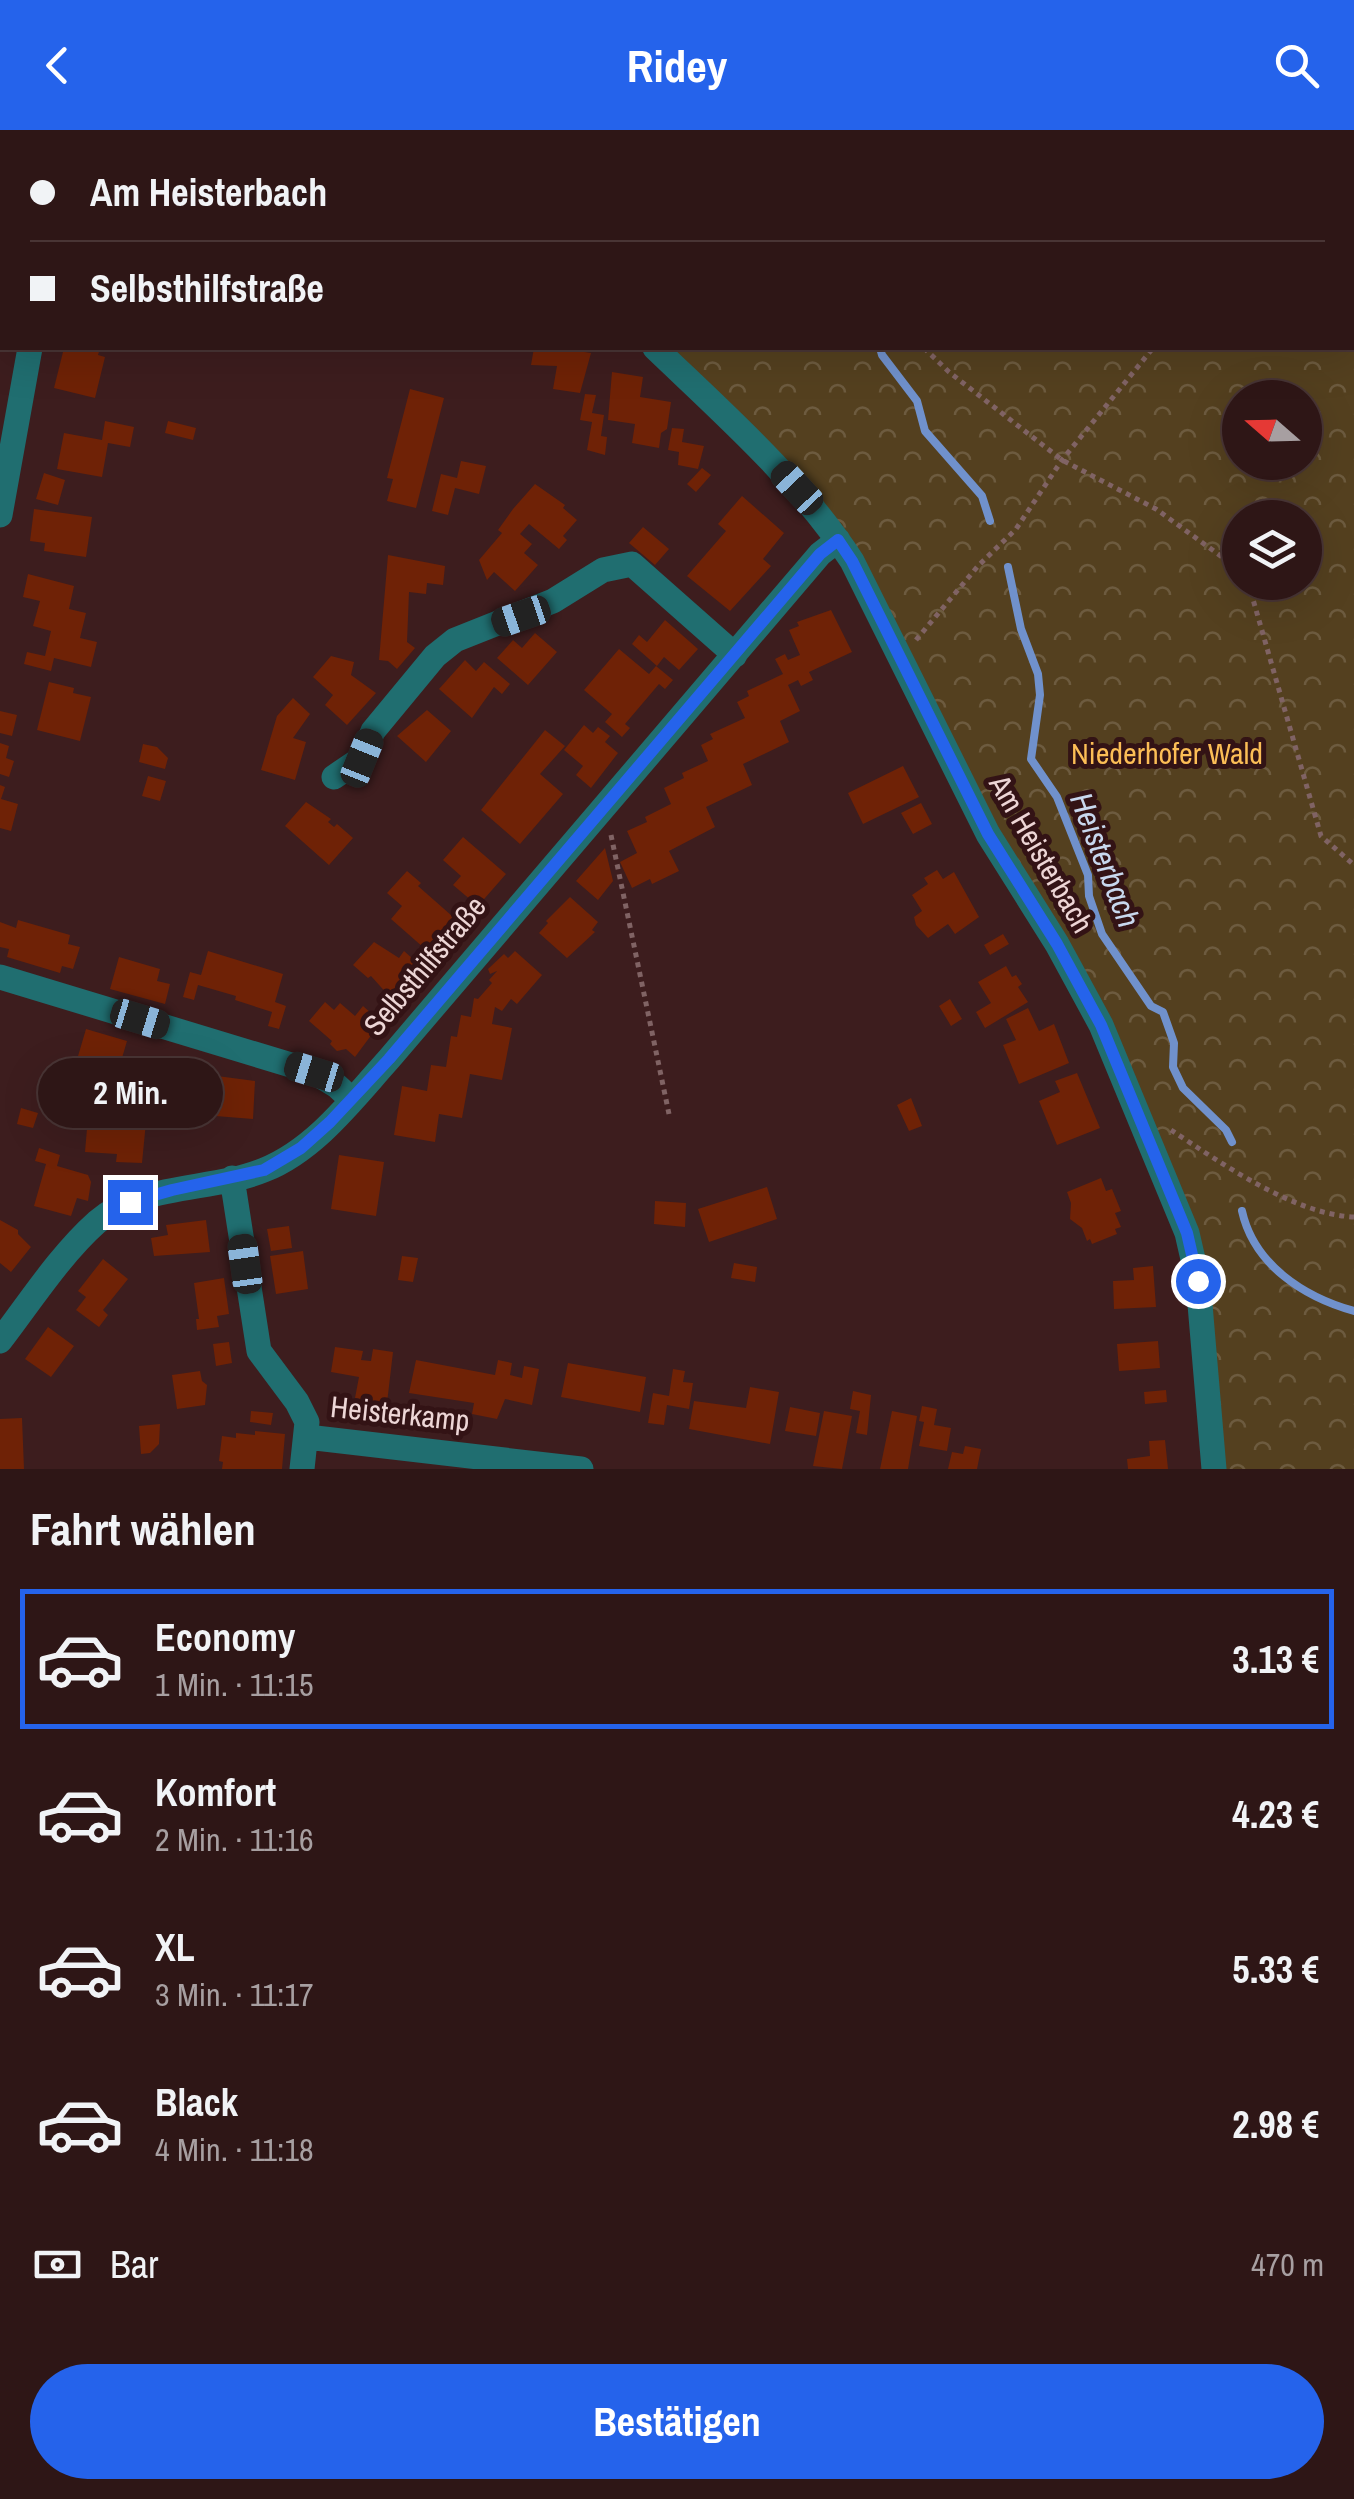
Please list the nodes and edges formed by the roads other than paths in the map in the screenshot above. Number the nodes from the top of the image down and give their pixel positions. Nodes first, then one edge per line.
1 (30, 350) edge
2 (656, 350) edge
3 (0, 514) edge
4 (838, 540) junction
5 (735, 655) junction
6 (334, 778) dead end
7 (0, 977) edge
8 (352, 1100) junction
9 (232, 1178) junction
10 (0, 1341) edge
11 (307, 1437) junction
12 (302, 1469) edge
13 (581, 1469) edge
14 (1214, 1469) edge

1 - 3 street
2 - 4 street, Am Heisterbach
4 - 5 street, Selbsthilfstraße
4 - 14 street, Am Heisterbach
5 - 6 street
5 - 8 street, Selbsthilfstraße
7 - 8 street
8 - 9 street, Selbsthilfstraße
9 - 10 street, Selbsthilfstraße
9 - 11 street, Heisterkamp
11 - 12 street
11 - 13 street, Heisterkamp

